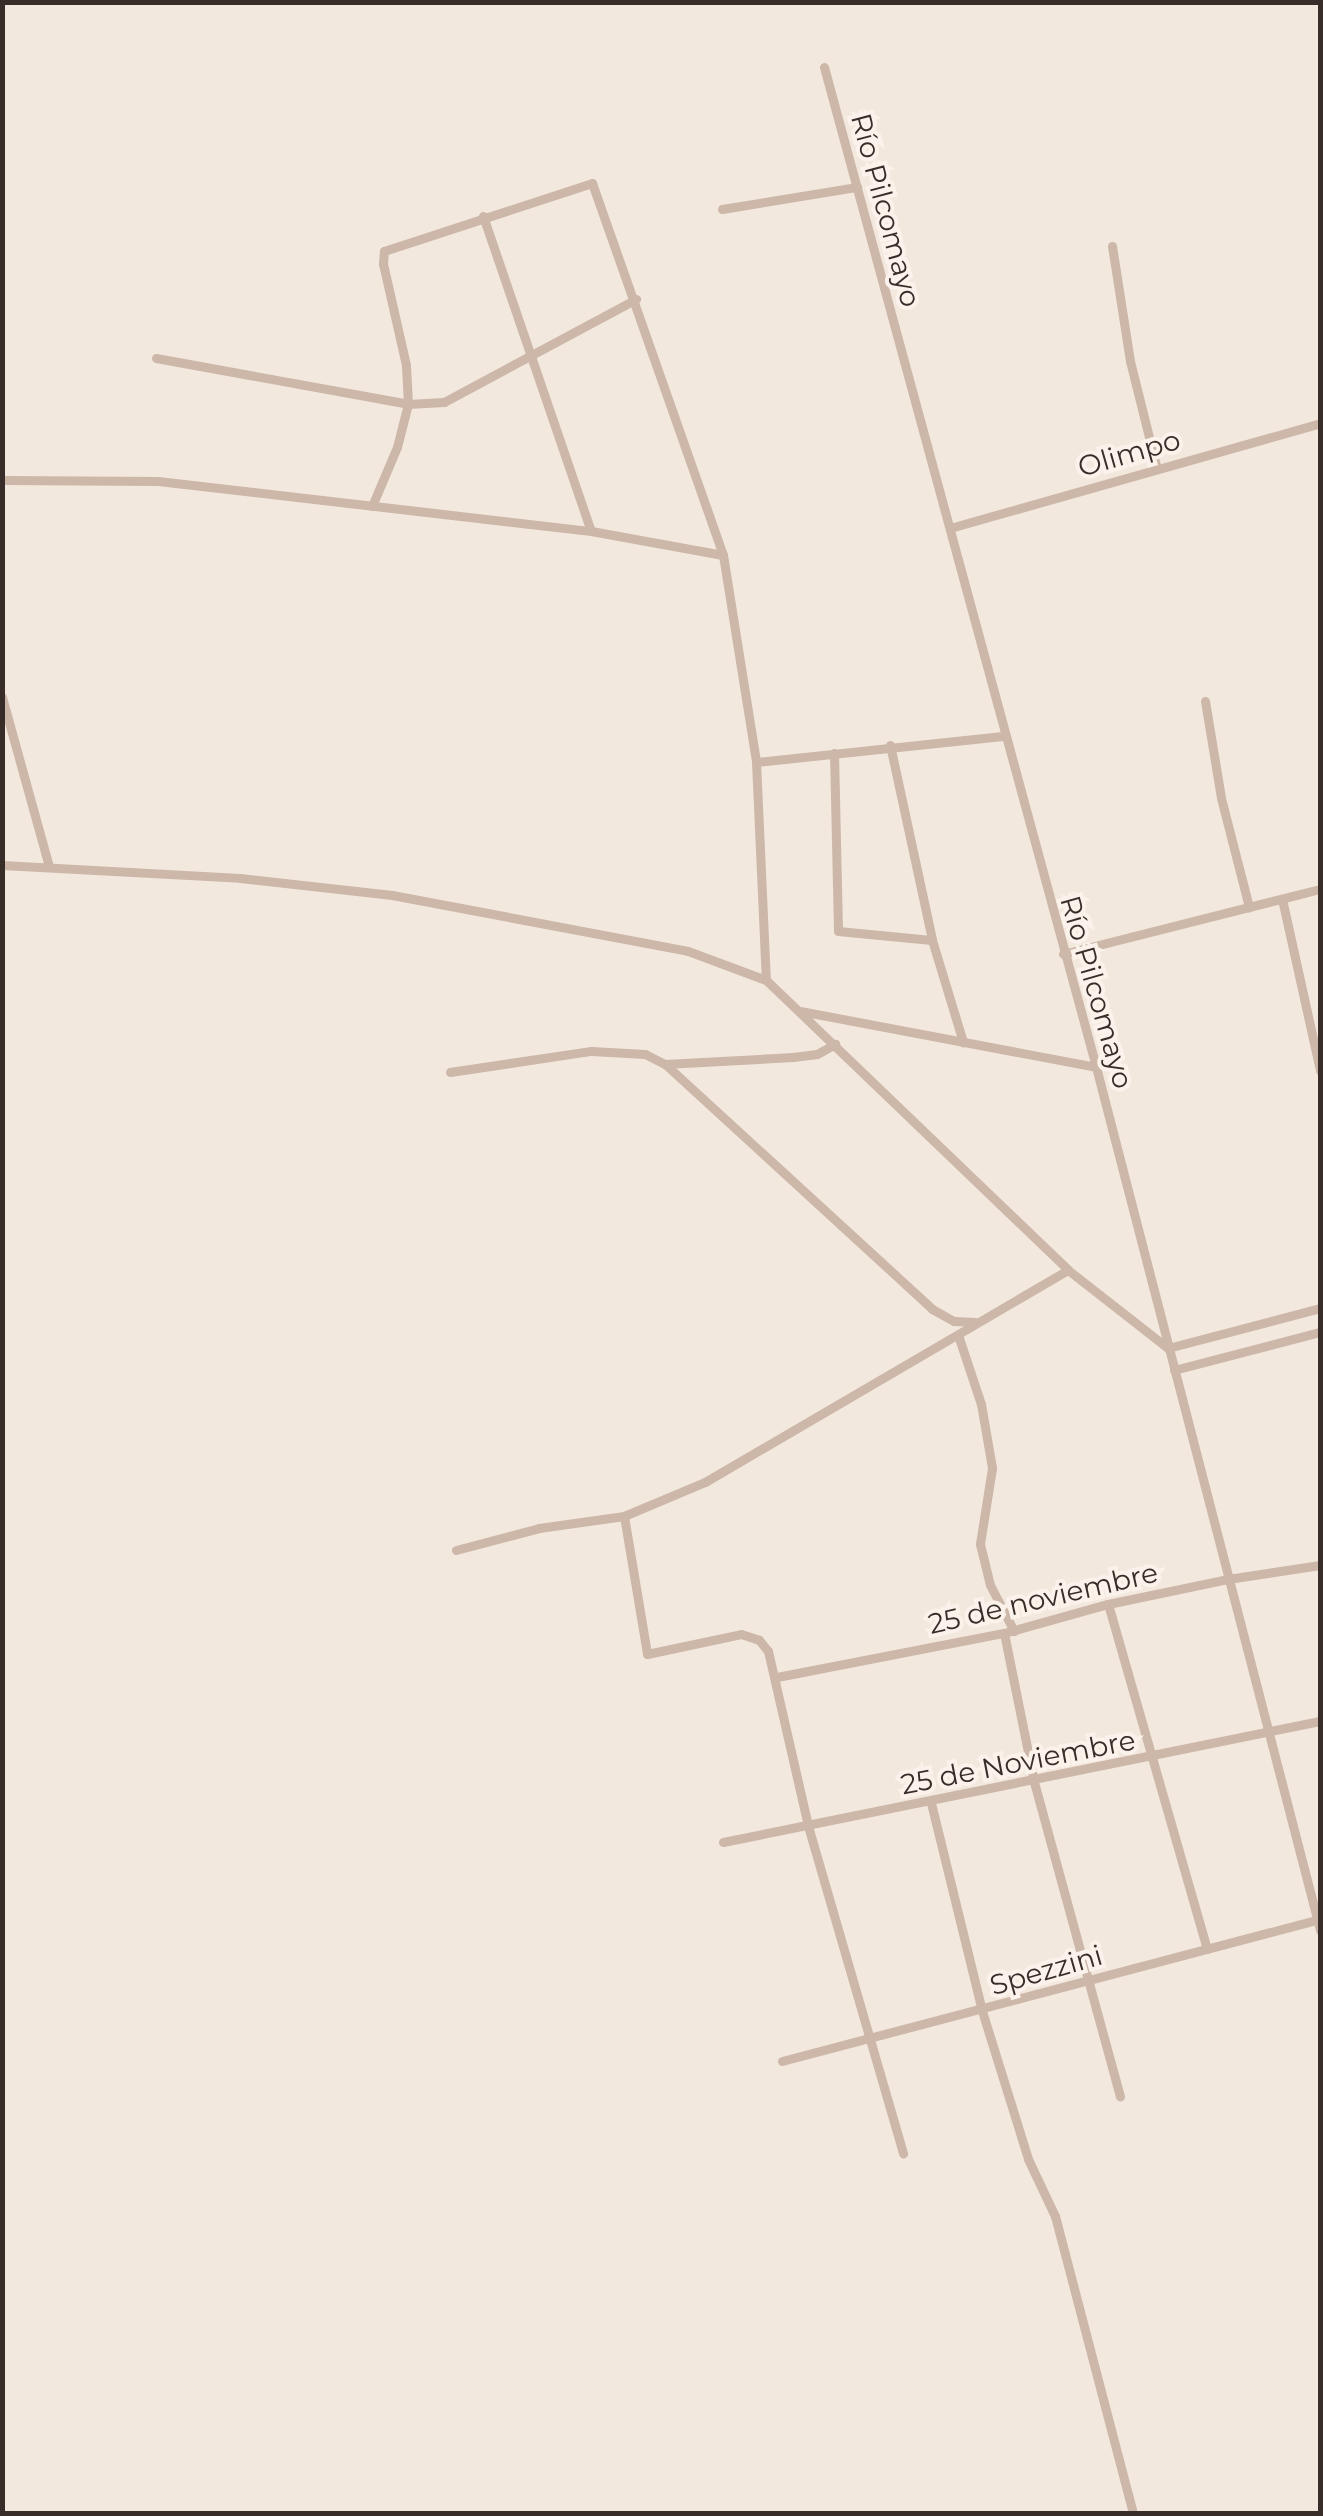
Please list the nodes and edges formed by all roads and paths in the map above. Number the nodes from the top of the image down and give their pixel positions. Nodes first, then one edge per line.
1 (824, 67) dead end
2 (856, 187) junction
3 (722, 209) dead end
4 (483, 216) junction
5 (1112, 246) dead end
6 (636, 299) junction
7 (531, 356) junction
8 (156, 358) dead end
9 (408, 404) junction
10 (1320, 423) edge
11 (1158, 469) junction
12 (2, 480) edge
13 (372, 506) junction
14 (950, 528) junction
15 (591, 531) junction
16 (723, 554) junction
17 (2, 697) edge
18 (1206, 702) dead end
19 (1003, 736) junction
20 (890, 746) junction
21 (834, 754) junction
22 (756, 762) junction
23 (2, 864) edge
24 (49, 867) junction
25 (1320, 889) edge
26 (1282, 899) junction
27 (1249, 907) junction
28 (932, 940) junction
29 (1063, 954) junction
30 (766, 980) junction
31 (800, 1011) junction
32 (963, 1042) junction
33 (835, 1044) junction
34 (666, 1064) junction
35 (1096, 1067) junction
36 (1320, 1071) edge
37 (450, 1072) dead end
38 (1068, 1270) junction
39 (1320, 1308) edge
40 (978, 1322) junction
41 (1320, 1332) edge
42 (958, 1335) junction
43 (1168, 1348) junction
44 (1174, 1370) junction
45 (624, 1516) junction
46 (456, 1550) dead end
47 (1320, 1565) edge
48 (1228, 1579) junction
49 (1108, 1604) junction
50 (1009, 1632) junction
51 (777, 1677) junction
52 (1320, 1722) edge
53 (1269, 1735) junction
54 (1152, 1758) junction
55 (1034, 1782) junction
56 (931, 1803) junction
57 (808, 1826) junction
58 (722, 1842) dead end
59 (1320, 1923) edge
60 (1207, 1950) junction
61 (1090, 1982) junction
62 (982, 2012) junction
63 (870, 2039) junction
64 (782, 2061) dead end
65 (1120, 2096) dead end
66 (903, 2153) dead end
67 (1132, 2514) edge

1 - 2 street, Río Pilcomayo
2 - 3 street
2 - 14 street, Río Pilcomayo
4 - 6 street
4 - 7 street
4 - 9 street
5 - 11 street
6 - 7 street
6 - 16 street
7 - 9 street
7 - 15 street
8 - 9 street
9 - 13 street
10 - 11 street, Olimpo
11 - 14 street, Olimpo
12 - 13 street
13 - 15 street
14 - 19 street, Río Pilcomayo
15 - 16 street
16 - 22 street
17 - 24 street
18 - 27 street
19 - 20 street
19 - 29 street, Río Pilcomayo
20 - 21 street
20 - 28 street
21 - 22 street
21 - 28 street
22 - 30 street
23 - 24 street
24 - 30 street
25 - 26 street
26 - 27 street
26 - 36 street
27 - 29 street
28 - 32 street
29 - 35 street, Río Pilcomayo
30 - 31 street
31 - 32 street
31 - 33 street
32 - 35 street
33 - 34 street
33 - 38 street
34 - 37 street
34 - 40 street
35 - 43 street, Río Pilcomayo
38 - 40 street
38 - 43 street
39 - 43 street
40 - 42 street
41 - 44 street
42 - 45 street
42 - 50 street
43 - 44 street, Río Pilcomayo
44 - 48 street, Río Pilcomayo
45 - 46 street
45 - 51 street
47 - 48 street, 25 de noviembre
48 - 49 street, 25 de noviembre
48 - 53 street, Río Pilcomayo
49 - 50 street, 25 de noviembre
49 - 54 street
50 - 51 street, 25 de noviembre
50 - 55 street
51 - 57 street
52 - 53 street, 25 de Noviembre
53 - 54 street, 25 de Noviembre
53 - 59 street, Río Pilcomayo
54 - 55 street, 25 de Noviembre
54 - 60 street
55 - 56 street, 25 de Noviembre
55 - 61 street
56 - 57 street, 25 de Noviembre
56 - 62 street
57 - 58 street, 25 de Noviembre
57 - 63 street
59 - 60 street, Spezzini
60 - 61 street, Spezzini
61 - 62 street, Spezzini
61 - 65 street
62 - 63 street, Spezzini
62 - 67 street
63 - 64 street, Spezzini
63 - 66 street

